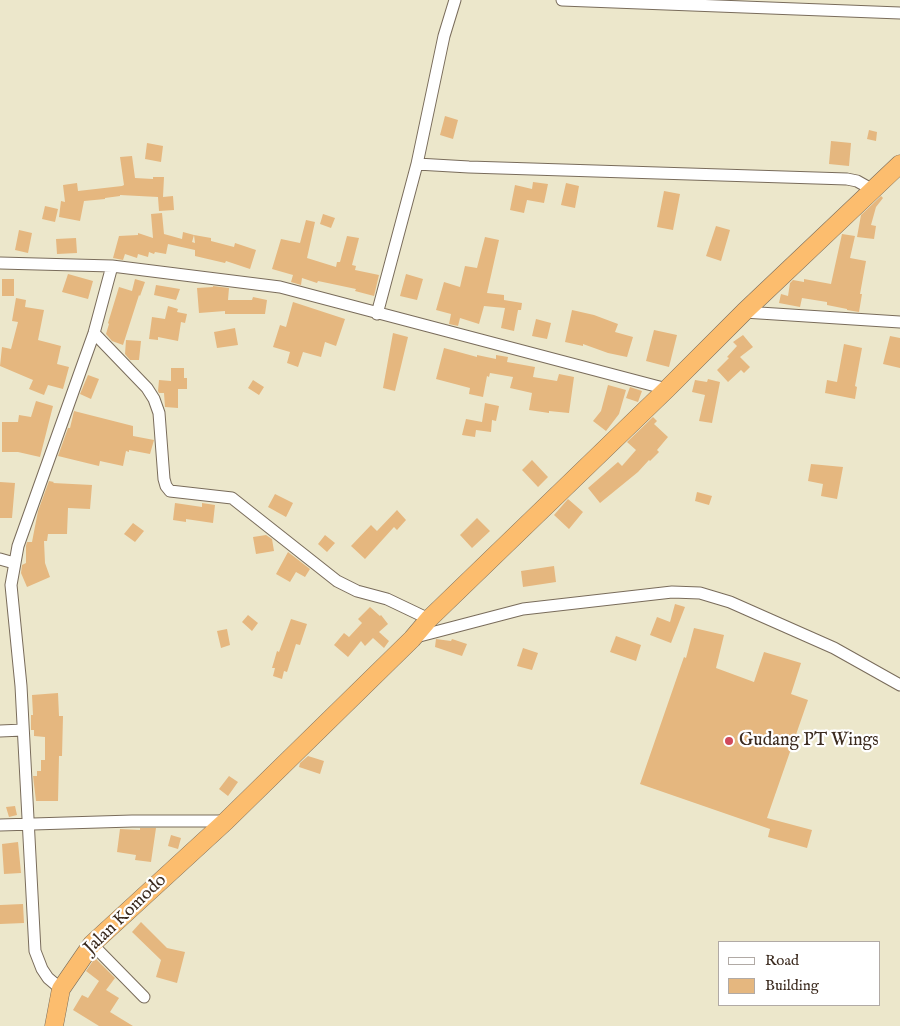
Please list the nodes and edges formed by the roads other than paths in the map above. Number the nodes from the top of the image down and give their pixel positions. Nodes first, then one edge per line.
1 (454, 0) edge
2 (562, 0) edge
3 (711, 3) edge
4 (900, 13) edge
5 (417, 164) junction
6 (900, 164) edge
7 (873, 190) junction
8 (0, 263) edge
9 (112, 266) junction
10 (744, 312) junction
11 (377, 314) junction
12 (900, 322) edge
13 (94, 333) junction
14 (667, 389) junction
15 (0, 559) edge
16 (14, 563) junction
17 (429, 619) junction
18 (412, 639) junction
19 (900, 685) edge
20 (23, 730) junction
21 (0, 731) edge
22 (226, 821) junction
23 (28, 824) junction
24 (0, 826) edge
25 (92, 944) junction
26 (61, 989) junction
27 (144, 997) dead end
28 (54, 1026) edge

1 - 5 street
2 - 3 street
3 - 4 street
5 - 7 street
5 - 11 street
6 - 7 highway, Jalan Komodo
7 - 10 highway, Jalan Komodo
8 - 9 street
9 - 11 street
9 - 13 street
10 - 12 street
10 - 14 highway, Jalan Komodo
11 - 14 street
13 - 16 street
13 - 17 street
14 - 17 highway, Jalan Komodo
15 - 16 street
16 - 20 street
17 - 18 highway, Jalan Komodo
18 - 19 street
18 - 22 highway, Jalan Komodo
20 - 21 street
20 - 23 street
22 - 23 street
22 - 25 highway, Jalan Komodo
23 - 24 street
23 - 26 street
25 - 26 highway, Jalan Komodo
25 - 27 street
26 - 28 highway, Jalan Komodo

